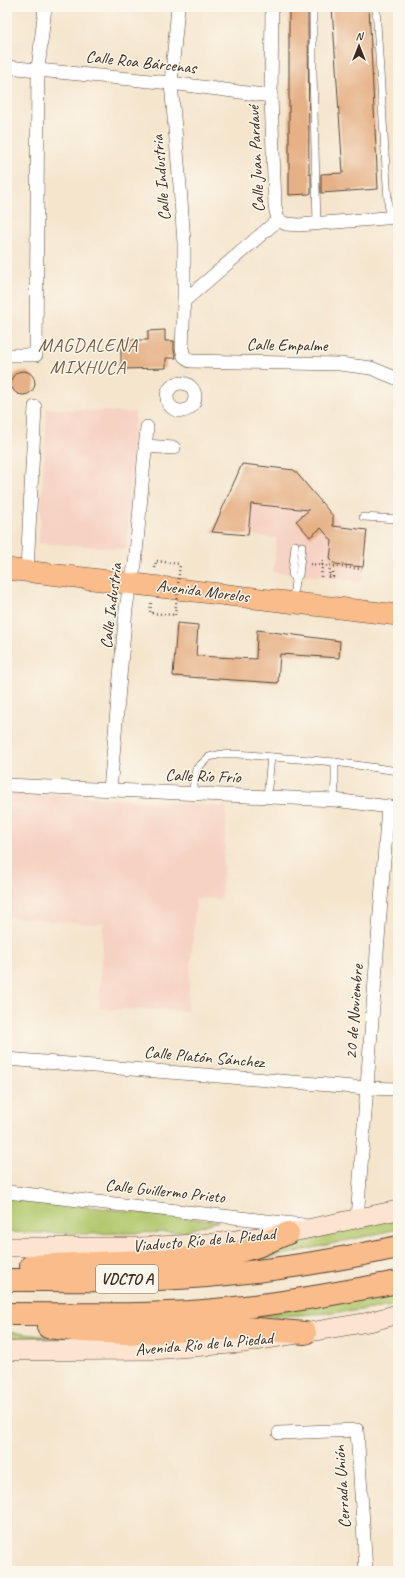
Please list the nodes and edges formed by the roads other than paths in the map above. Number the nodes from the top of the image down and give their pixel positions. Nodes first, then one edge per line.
1 (45, 7) edge
2 (178, 7) edge
3 (272, 7) edge
4 (314, 7) edge
5 (376, 7) edge
6 (7, 67) edge
7 (38, 69) junction
8 (171, 83) junction
9 (271, 96) junction
10 (394, 217) edge
11 (278, 220) junction
12 (317, 224) junction
13 (184, 301) junction
14 (7, 355) edge
15 (190, 362) junction
16 (398, 379) edge
17 (188, 384) junction
18 (35, 407) dead end
19 (147, 427) dead end
20 (146, 446) junction
21 (174, 448) dead end
22 (362, 518) dead end
23 (398, 519) edge
24 (298, 546) dead end
25 (17, 570) edge
26 (130, 583) junction
27 (293, 602) junction
28 (398, 615) edge
29 (271, 757) junction
30 (335, 762) junction
31 (398, 772) edge
32 (7, 786) edge
33 (110, 790) junction
34 (192, 794) junction
35 (267, 797) junction
36 (334, 800) junction
37 (393, 807) edge
38 (7, 1059) edge
39 (366, 1088) junction
40 (398, 1089) edge
41 (7, 1192) edge
42 (398, 1210) edge
43 (357, 1219) junction
44 (319, 1227) junction
45 (288, 1233) junction
46 (7, 1247) edge
47 (398, 1247) edge
48 (7, 1267) edge
49 (7, 1280) edge
50 (398, 1282) edge
51 (7, 1314) edge
52 (398, 1314) edge
53 (7, 1325) edge
54 (305, 1333) junction
55 (7, 1350) edge
56 (279, 1433) dead end
57 (366, 1571) edge

1 - 7 street
2 - 8 street, Calle Industria
3 - 9 street, Calle Juan Pardavé
4 - 12 lane
5 - 10 lane
6 - 7 street, Calle Roa Bárcenas
7 - 8 street, Calle Roa Bárcenas
7 - 14 street
8 - 9 street, Calle Roa Bárcenas
8 - 13 street, Calle Industria
9 - 11 street, Calle Juan Pardavé
10 - 12 street, Calle Juan Pardavé
11 - 12 street, Calle Juan Pardavé
11 - 13 street, Calle Juan Pardavé
13 - 15 street, Calle Industria
15 - 16 street, Calle Empalme
15 - 17 street
17 - 17 street
18 - 25 street
19 - 20 street, Calle Industria
20 - 21 street
20 - 26 street, Calle Industria
22 - 23 lane
24 - 27 lane
25 - 26 main road, Avenida Morelos
26 - 27 main road, Avenida Morelos
26 - 33 street, Calle Industria
27 - 28 main road, Avenida Morelos
29 - 30 lane
29 - 34 lane
29 - 35 lane
30 - 31 lane
30 - 36 lane
32 - 33 street, Calle Río Frío
33 - 34 street, Calle Río Frío
34 - 35 street, Calle Río Frío
35 - 36 street, Calle Río Frío
36 - 37 street, Calle Río Frío
37 - 39 street, 20 de Noviembre
38 - 39 street, Calle Platón Sánchez
39 - 40 street, Calle Platón Sánchez
39 - 43 street, 20 de Noviembre
41 - 44 street, Calle Guillermo Prieto
42 - 43 main road, Viaducto Río de la Piedad
43 - 44 main road, Viaducto Río de la Piedad
44 - 45 main road, Viaducto Río de la Piedad
45 - 46 main road, Viaducto Río de la Piedad
45 - 48 highway
47 - 49 highway, Viaducto Río de la Piedad / VDCTO A
50 - 51 highway, VDCTO A
52 - 54 main road, Avenida Río de la Piedad
53 - 54 highway
54 - 55 main road, Avenida Río de la Piedad
56 - 57 street, Cerrada Unión

